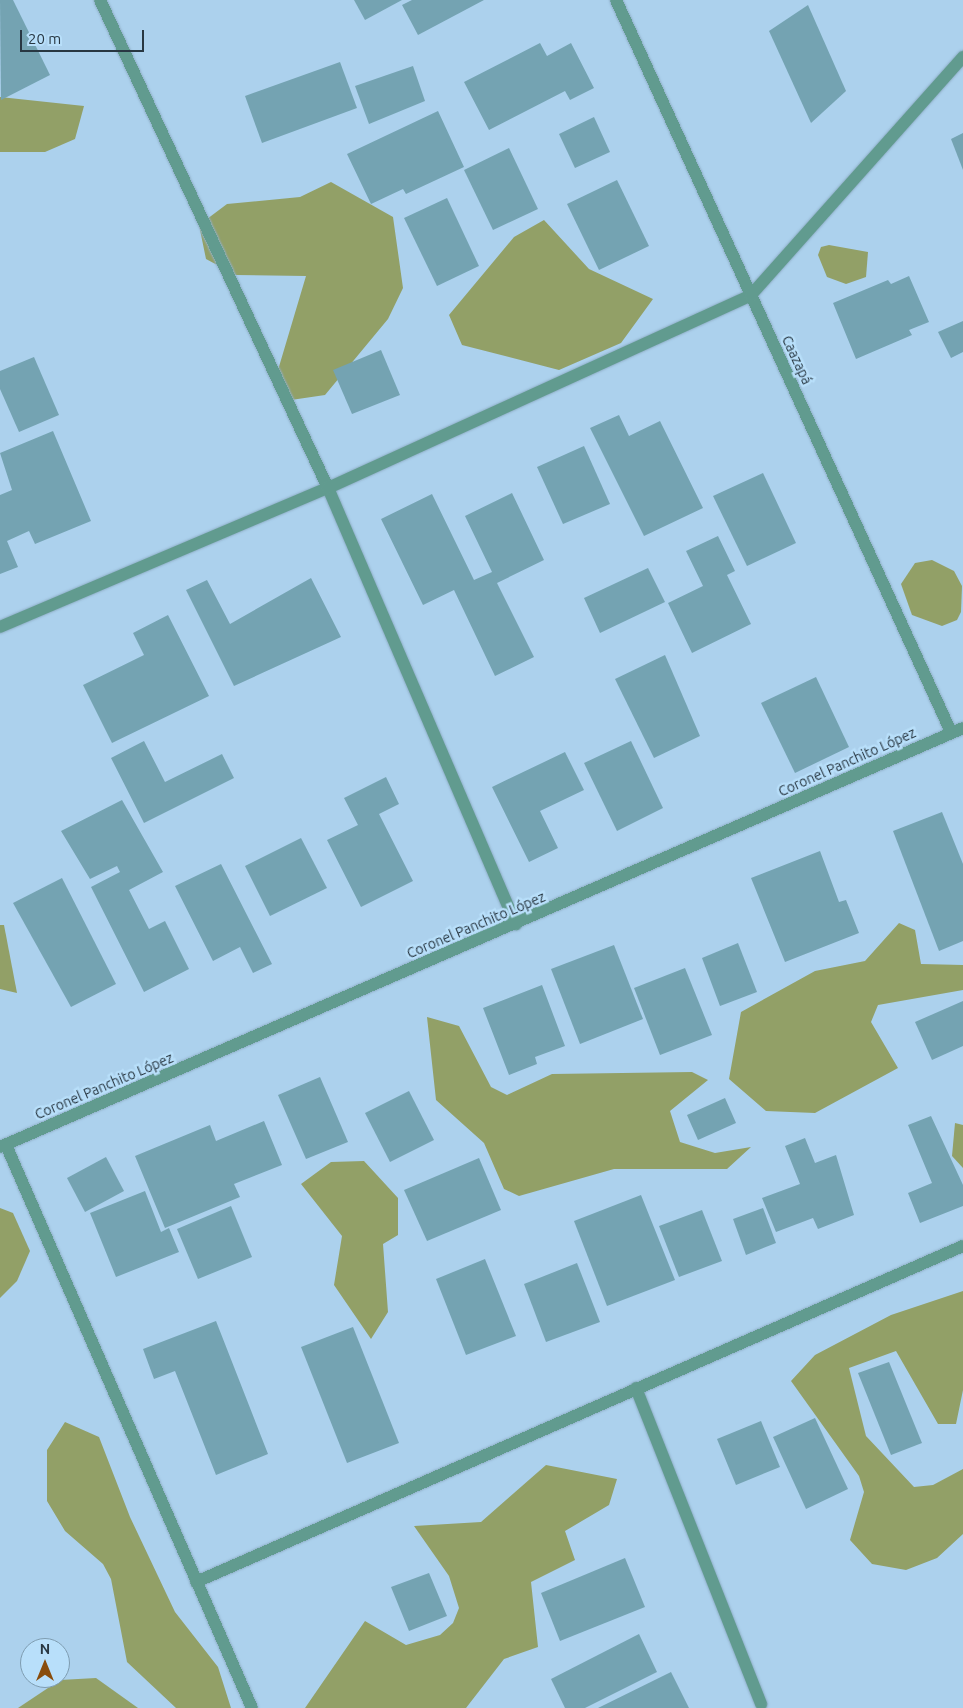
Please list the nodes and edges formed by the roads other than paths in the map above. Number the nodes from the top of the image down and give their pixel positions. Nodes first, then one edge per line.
1 (100, 0) edge
2 (616, 0) edge
3 (963, 56) edge
4 (751, 295) junction
5 (328, 488) junction
6 (0, 627) edge
7 (957, 730) edge
8 (516, 924) junction
9 (3, 1146) edge
10 (963, 1246) edge
11 (636, 1388) junction
12 (196, 1582) junction
13 (762, 1704) dead end
14 (252, 1708) edge

1 - 5 street
2 - 4 street, Caazapá
3 - 4 street
4 - 5 street
4 - 7 street, Caazapá
5 - 6 street
5 - 8 street
7 - 8 street, Coronel Panchito López
8 - 9 street, Coronel Panchito López
9 - 12 street
10 - 11 street
11 - 12 street
11 - 13 street
12 - 14 street

